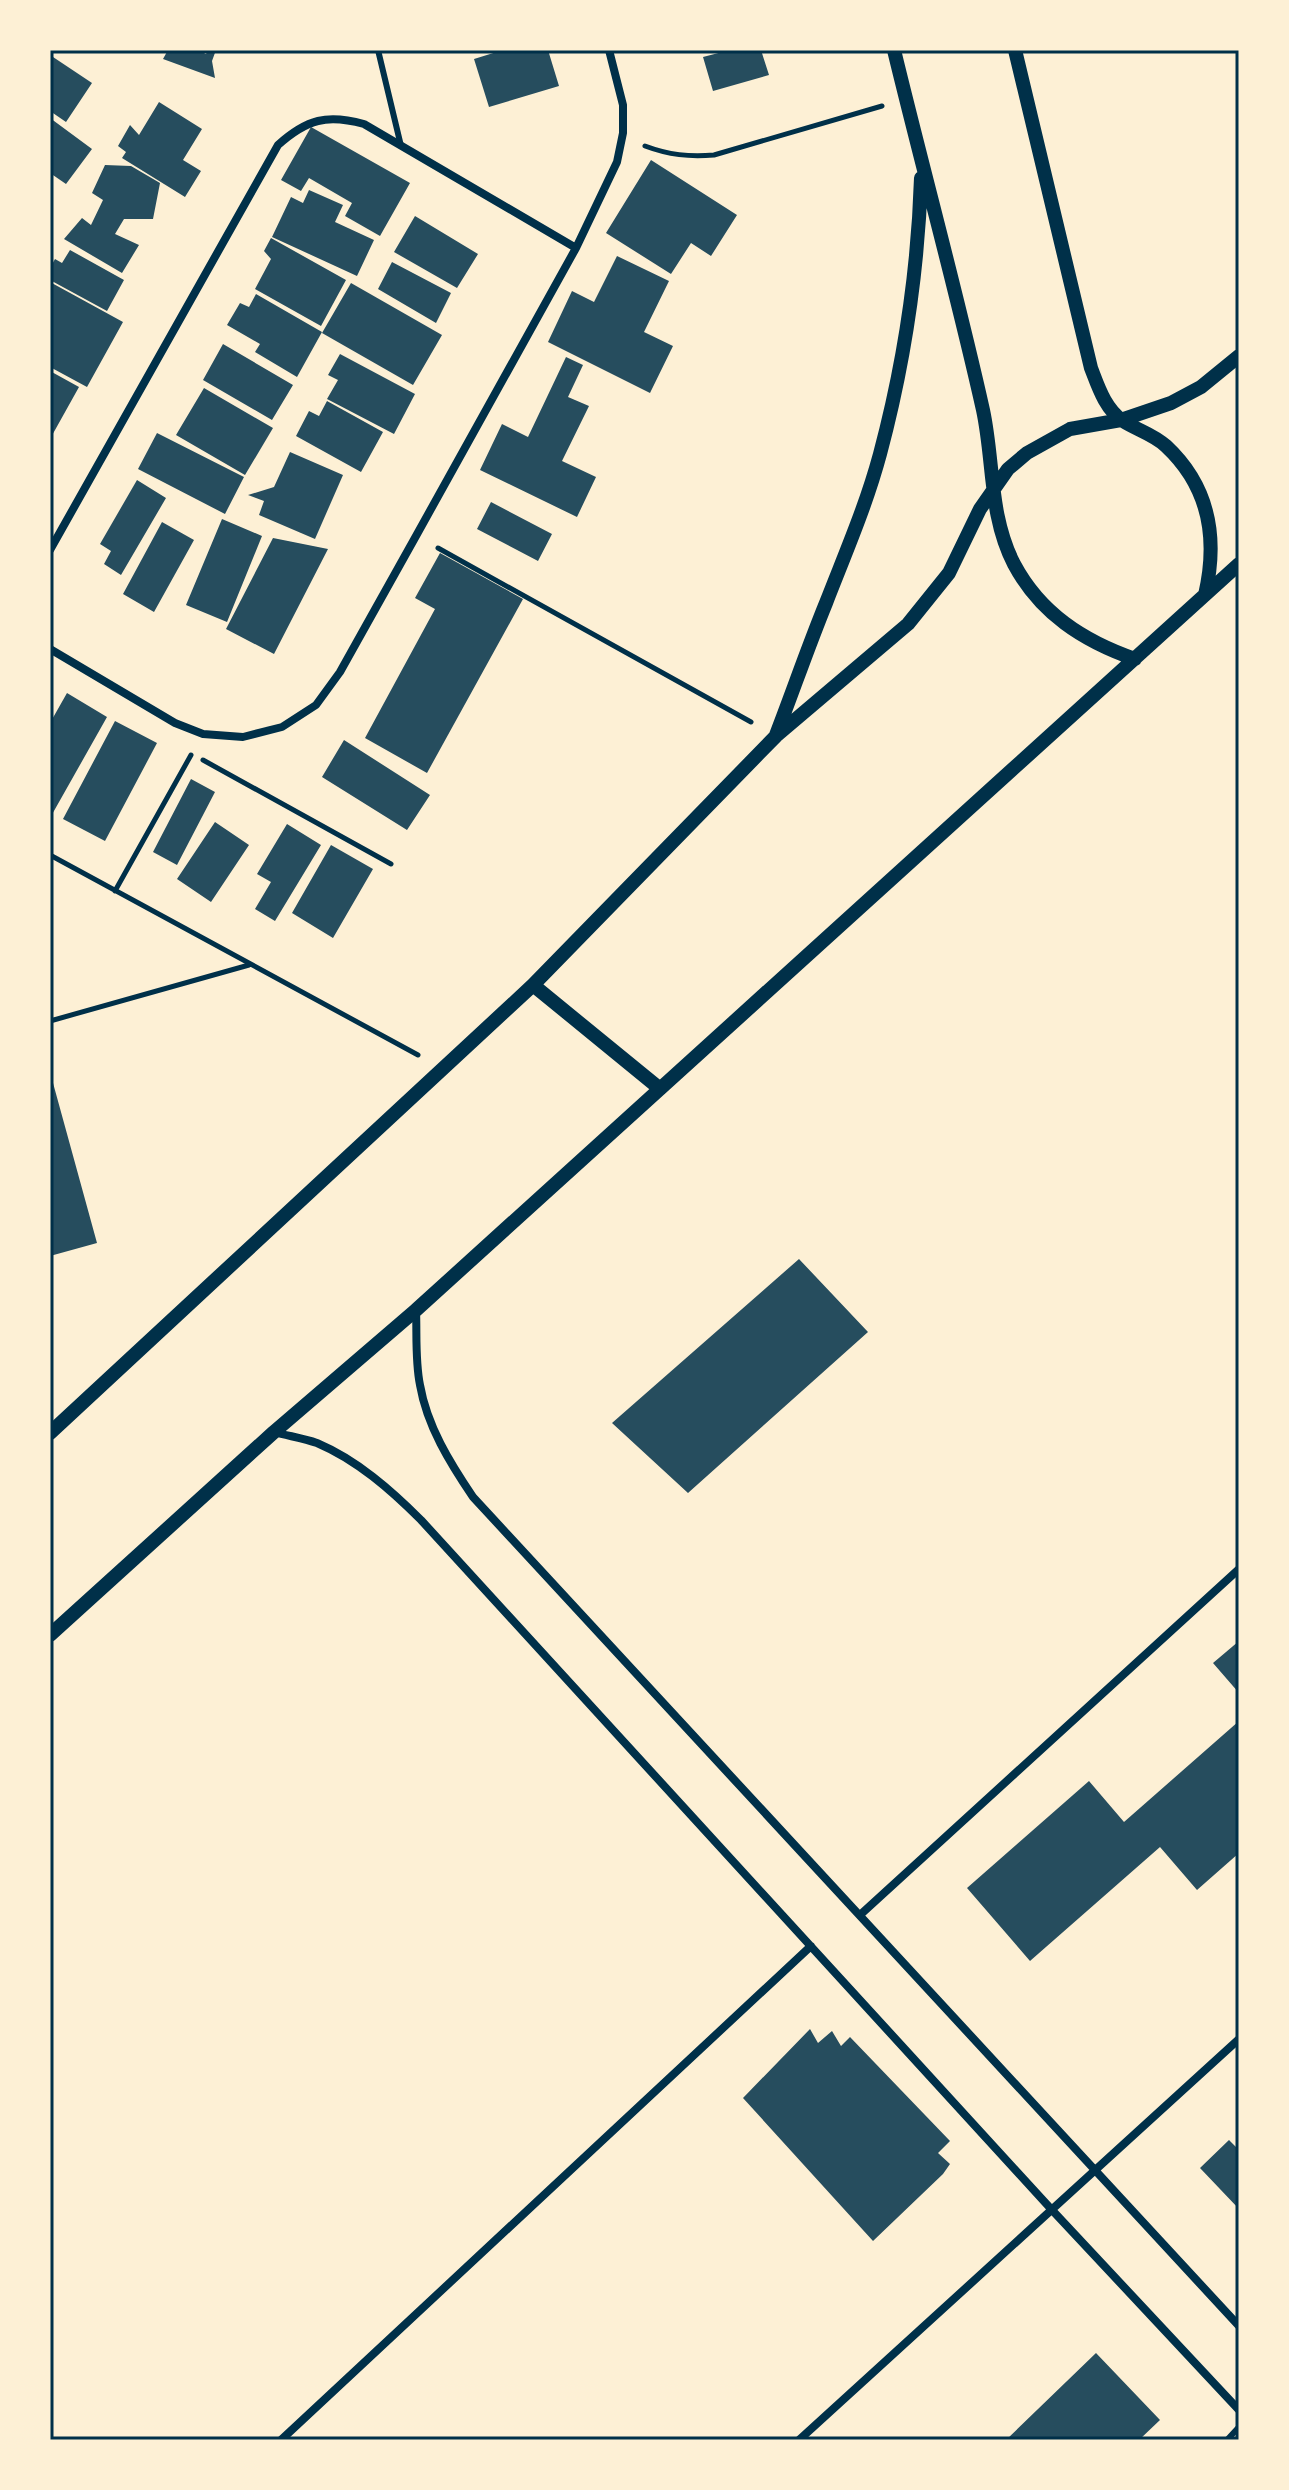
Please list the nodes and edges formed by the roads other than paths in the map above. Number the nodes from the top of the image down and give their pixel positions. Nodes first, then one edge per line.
1 (378, 50) edge
2 (609, 50) edge
3 (894, 50) edge
4 (1015, 50) edge
5 (401, 146) junction
6 (921, 161) junction
7 (576, 248) junction
8 (1239, 356) edge
9 (1121, 420) junction
10 (993, 488) junction
11 (50, 550) edge
12 (1239, 564) edge
13 (1205, 595) junction
14 (50, 649) edge
15 (1135, 659) junction
16 (776, 736) junction
17 (533, 985) junction
18 (659, 1088) junction
19 (416, 1310) junction
20 (274, 1432) junction
21 (50, 1433) edge
22 (1239, 1569) edge
23 (50, 1635) edge
24 (860, 1915) junction
25 (811, 1946) junction
26 (1239, 2039) edge
27 (1096, 2171) junction
28 (1052, 2210) junction
29 (1239, 2326) edge
30 (1239, 2410) edge
31 (1239, 2427) edge
32 (281, 2440) edge
33 (799, 2440) edge
34 (1227, 2440) edge

1 - 5 lane
2 - 7 street
3 - 6 street
4 - 9 street
5 - 7 street
5 - 11 street
6 - 10 street
6 - 16 street
7 - 14 street
8 - 9 street
9 - 10 street
9 - 13 street
10 - 15 street
10 - 16 street
12 - 13 street
13 - 15 street
15 - 18 street
16 - 17 street
17 - 18 street
17 - 21 street
18 - 19 street
19 - 20 street
19 - 24 street
20 - 23 street
20 - 25 street
22 - 24 street
24 - 27 street
25 - 28 street
25 - 32 street
26 - 27 street
27 - 28 street
27 - 29 street
28 - 30 street
28 - 33 street
31 - 34 lane

